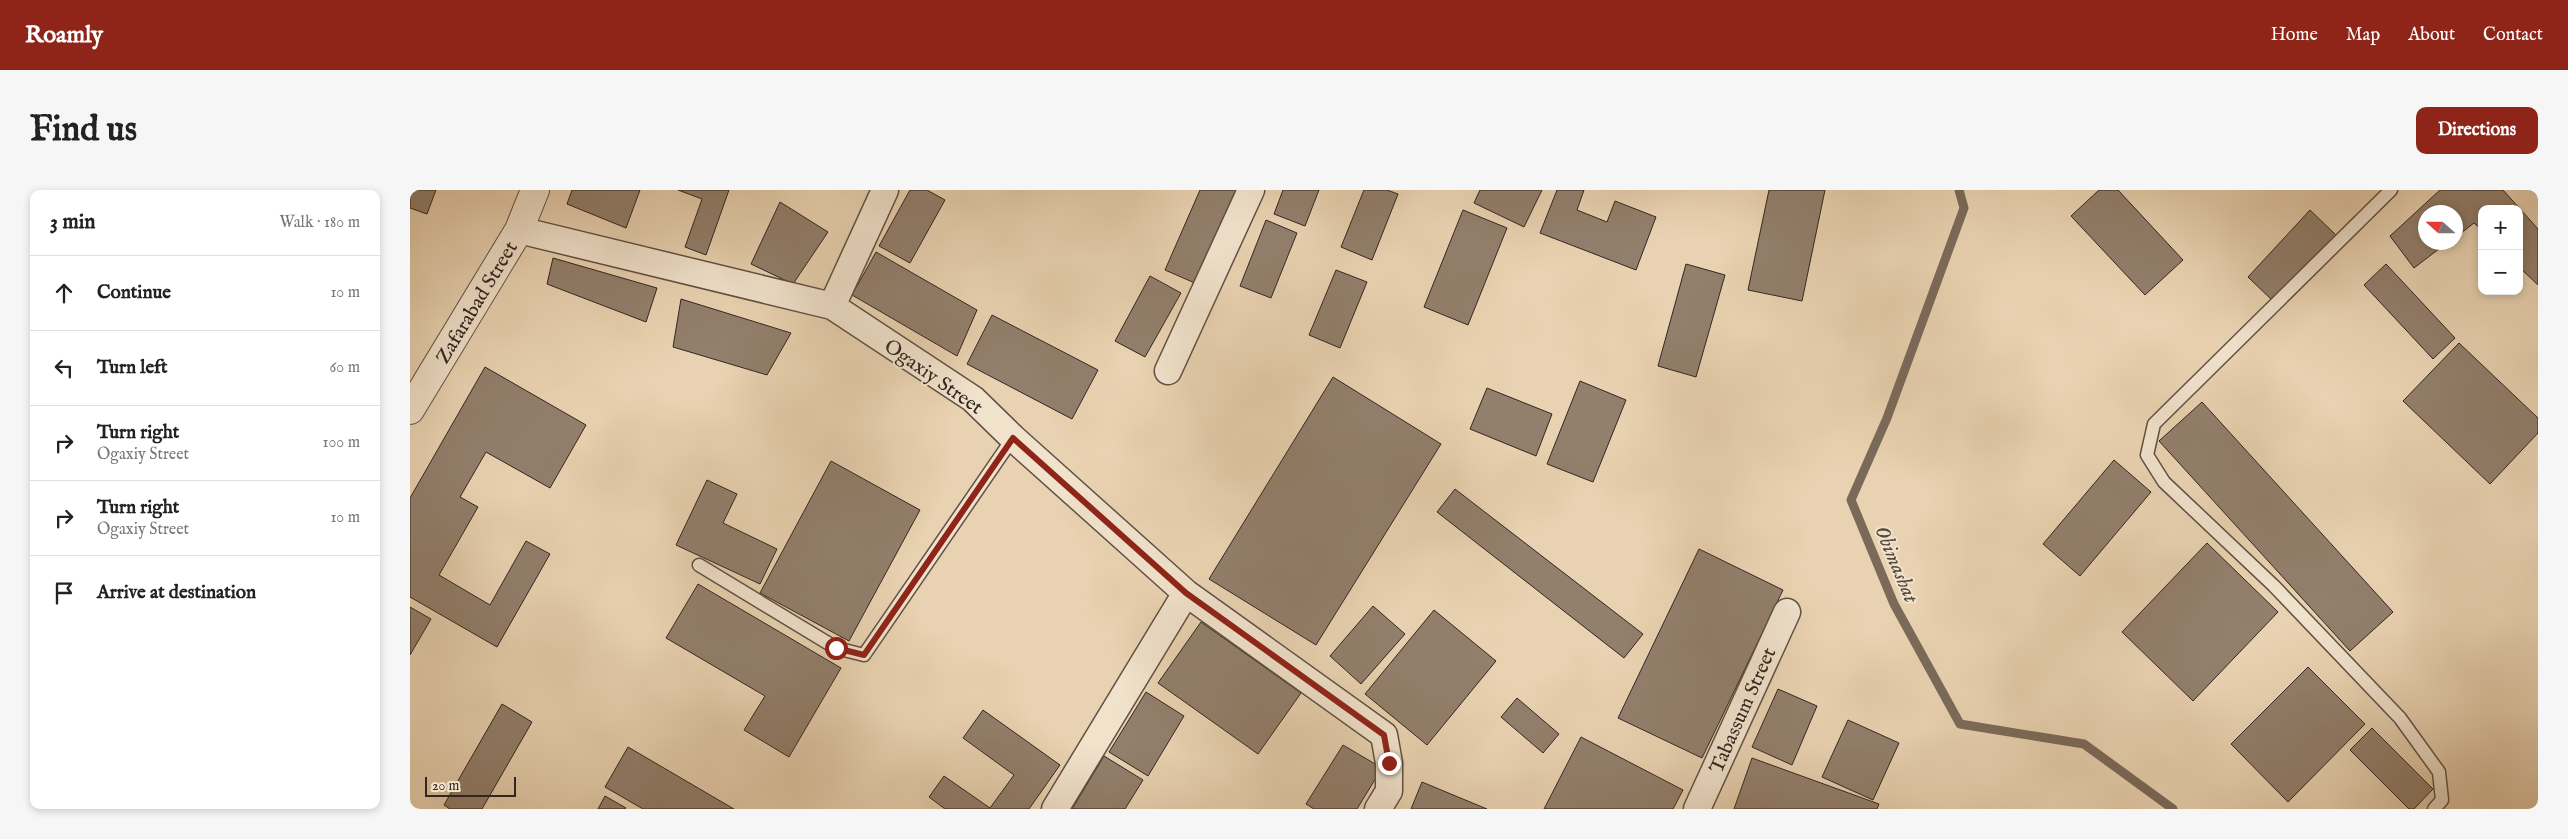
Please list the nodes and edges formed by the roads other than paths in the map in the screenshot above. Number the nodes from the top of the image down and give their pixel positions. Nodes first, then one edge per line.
1 (536, 190) edge
2 (885, 190) edge
3 (1251, 190) edge
4 (2391, 190) edge
5 (519, 230) junction
6 (832, 306) junction
7 (1168, 371) dead end
8 (410, 410) edge
9 (1013, 438) junction
10 (699, 565) dead end
11 (1186, 593) junction
12 (1787, 612) dead end
13 (1054, 809) edge
14 (1378, 809) edge
15 (1697, 809) edge
16 (2434, 809) edge

1 - 5 street, Zafarabad Street
2 - 6 street
3 - 7 street
4 - 16 lane
5 - 6 street, Ogaxiy Street
5 - 8 street, Zafarabad Street
6 - 9 street, Ogaxiy Street
9 - 10 lane
9 - 11 street, Ogaxiy Street
11 - 13 street
11 - 14 street, Ogaxiy Street
12 - 15 street, Tabassum Street

